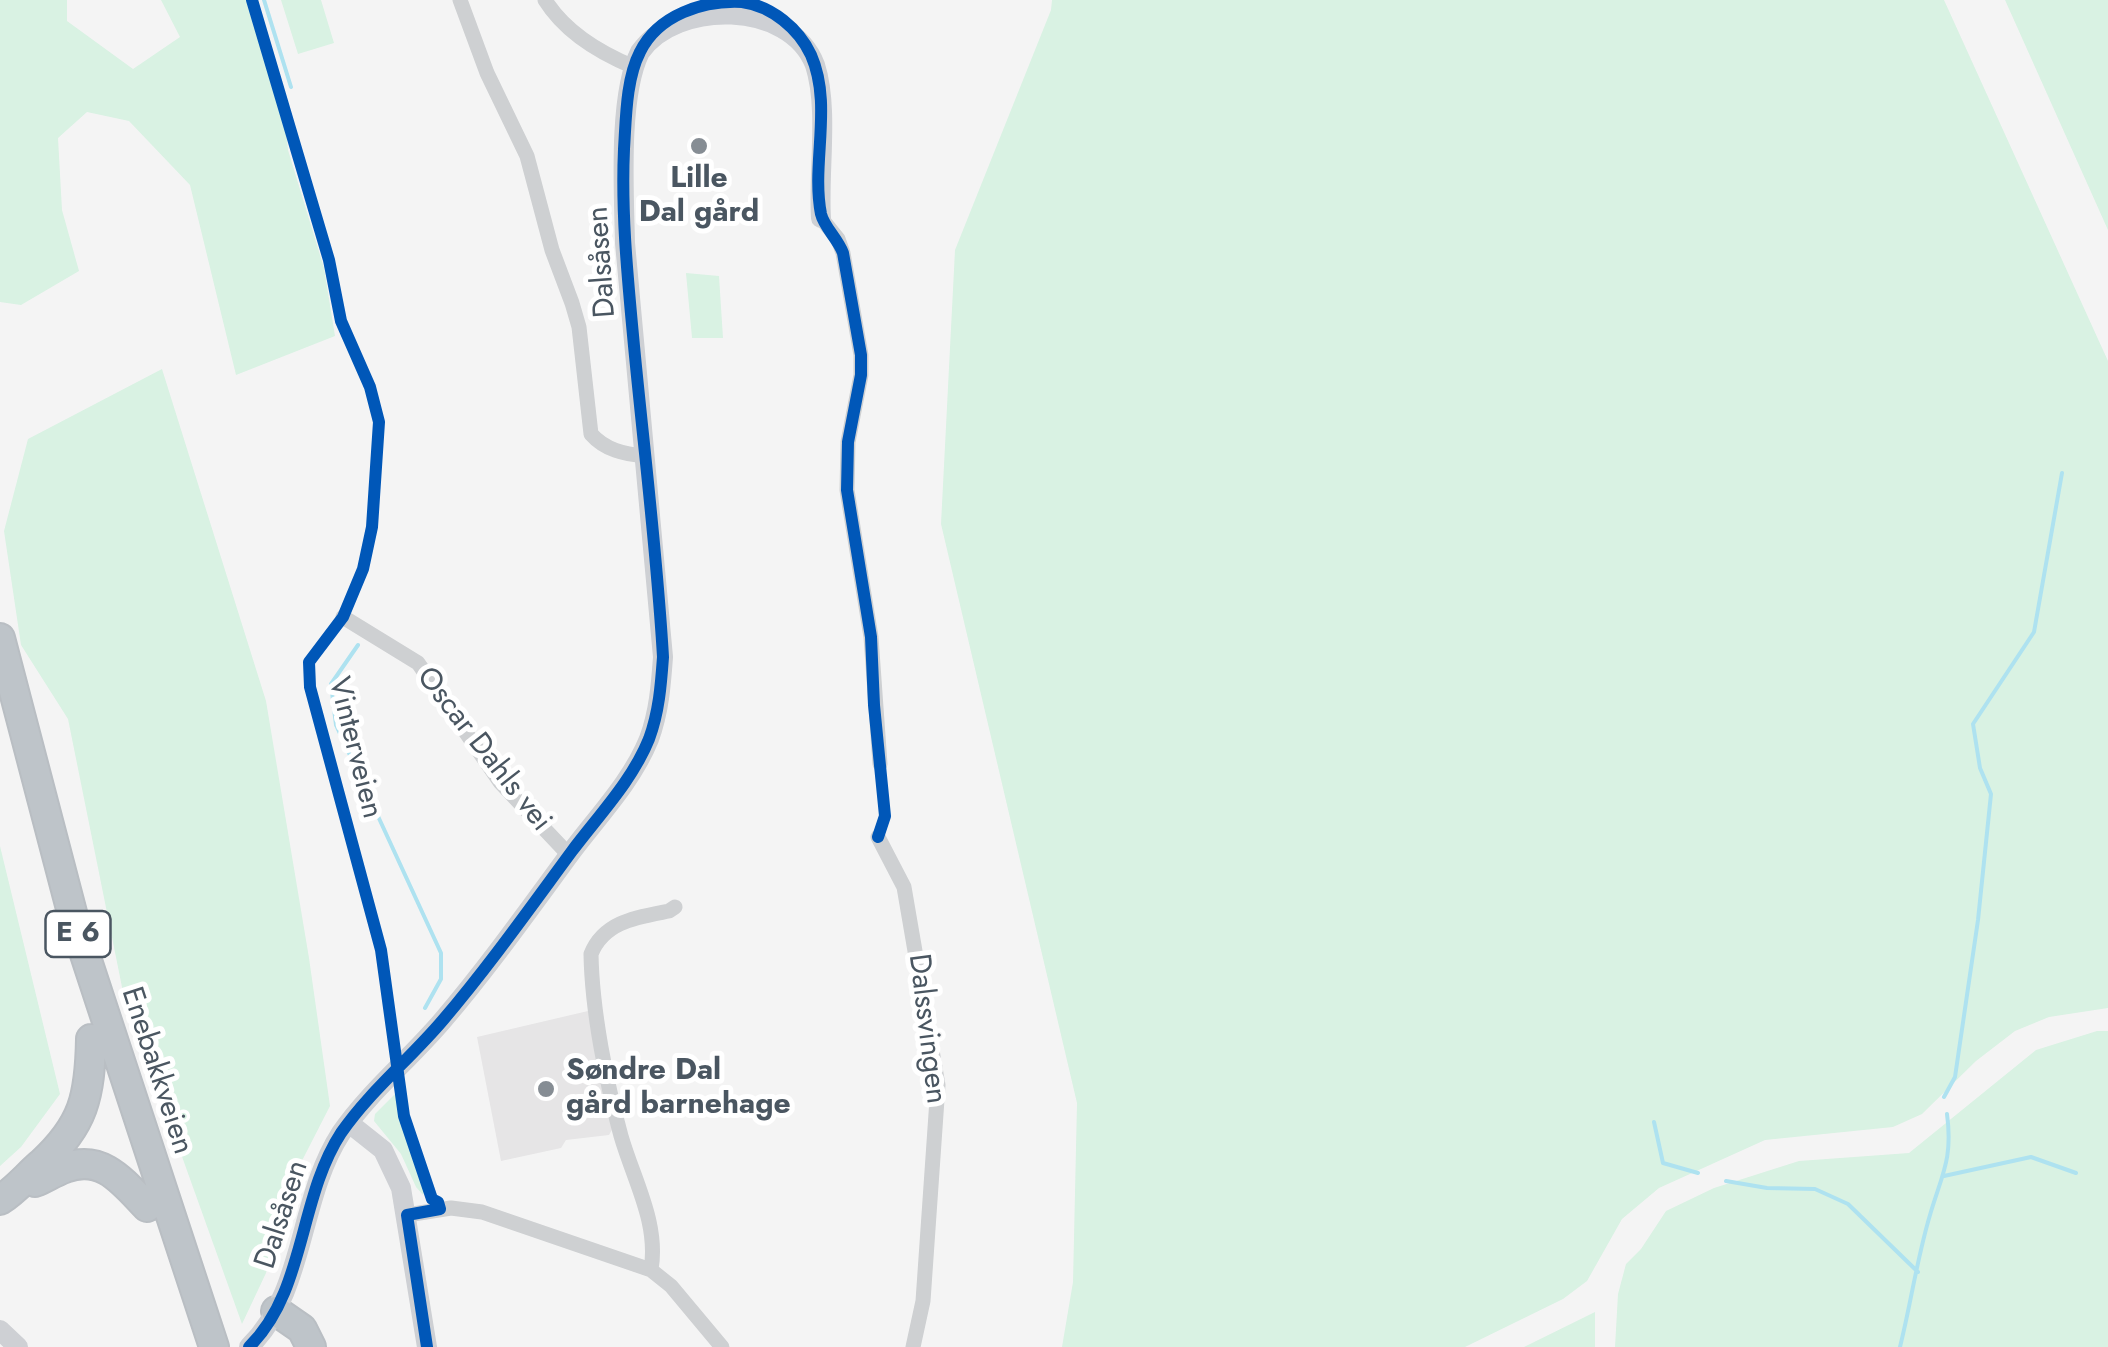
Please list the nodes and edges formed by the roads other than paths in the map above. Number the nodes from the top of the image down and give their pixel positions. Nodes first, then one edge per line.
1 (460, 0) edge
2 (546, 0) edge
3 (634, 67) junction
4 (821, 218) joint
5 (645, 456) junction
6 (343, 617) dead end
7 (0, 638) edge
8 (0, 712) edge
9 (880, 764) dead end
10 (878, 836) dead end
11 (569, 855) junction
12 (675, 907) dead end
13 (91, 1039) junction
14 (349, 1123) junction
15 (8, 1195) edge
16 (147, 1207) junction
17 (407, 1215) junction
18 (651, 1270) junction
19 (264, 1328) edge
20 (0, 1330) edge
21 (18, 1347) edge
22 (195, 1347) edge
23 (214, 1347) edge
24 (308, 1347) edge
25 (427, 1347) edge
26 (722, 1347) edge
27 (913, 1347) edge

1 - 5 street
2 - 3 street
3 - 4 street, Dalsåsen
3 - 5 street, Dalsåsen
4 - 9 street, Dalsåsen
5 - 11 street, Dalsåsen
6 - 11 street, Oscar Dahls vei
7 - 23 highway, Enebakkveien / E 6
8 - 13 highway, Enebakkveien / E 6
10 - 27 street, Dalssvingen
11 - 14 street, Dalsåsen
12 - 18 street
13 - 15 highway, E 6
13 - 16 highway, Enebakkveien / E 6
14 - 17 street
14 - 19 street, Dalsåsen
15 - 16 highway, E 6
16 - 22 highway, Enebakkveien / E 6
17 - 18 street
17 - 25 street
18 - 26 street
19 - 24 highway
20 - 21 street

